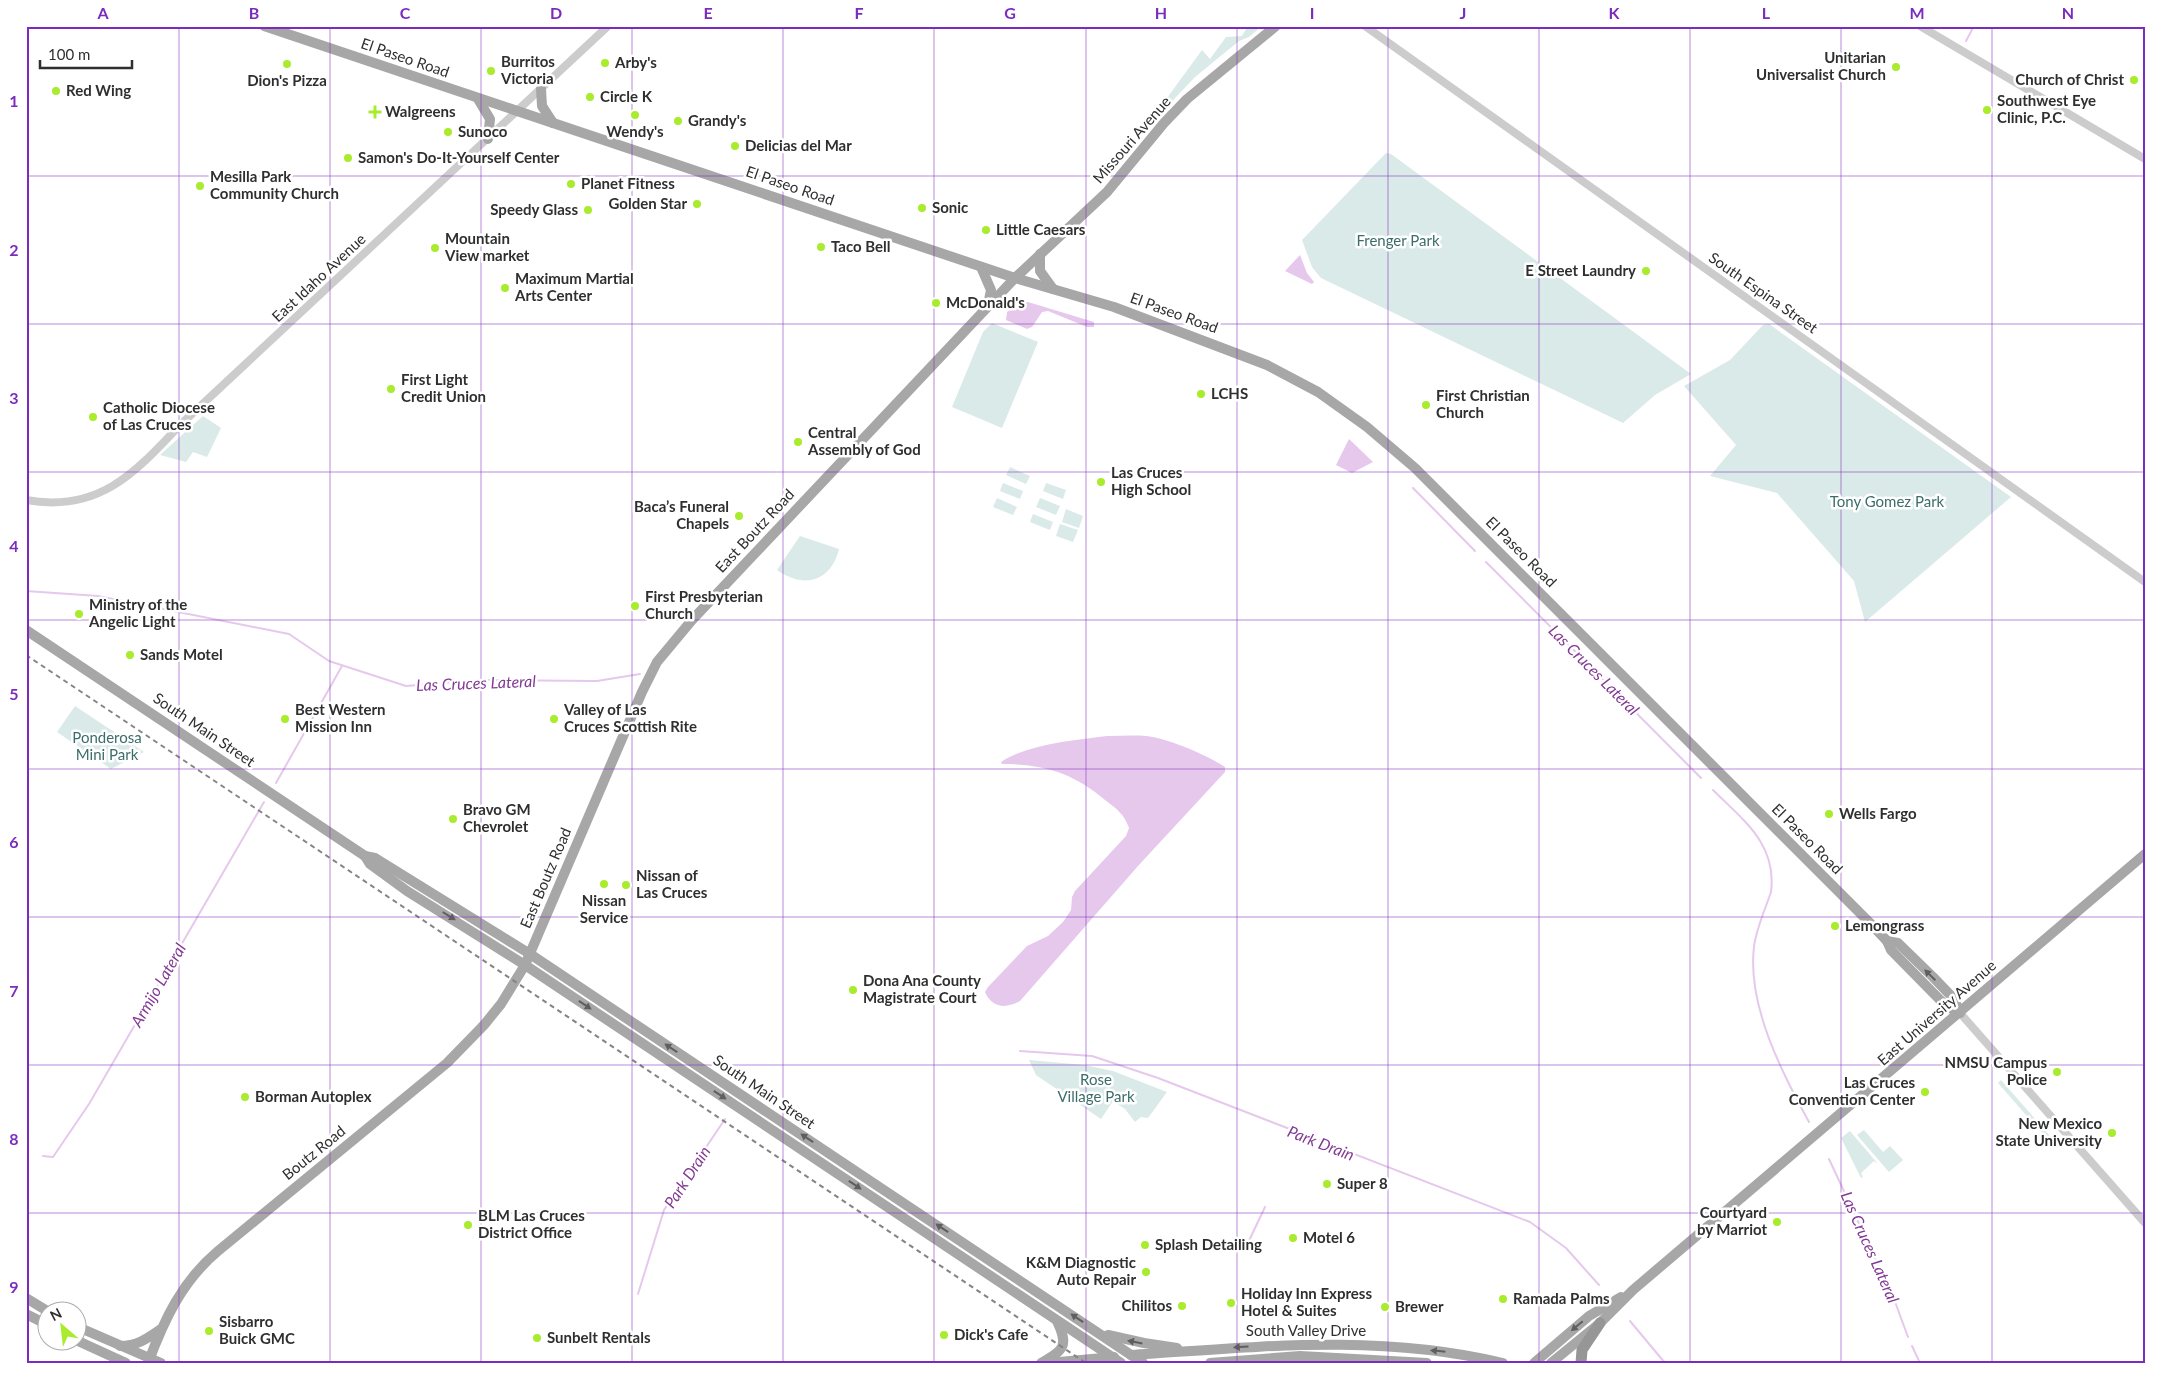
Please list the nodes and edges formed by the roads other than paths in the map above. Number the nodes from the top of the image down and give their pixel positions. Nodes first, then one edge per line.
1 (264, 26) edge
2 (608, 26) edge
3 (1276, 26) edge
4 (1365, 26) edge
5 (1920, 26) edge
6 (541, 89) junction
7 (478, 99) junction
8 (517, 112) junction
9 (554, 124) junction
10 (488, 139) junction
11 (2145, 160) edge
12 (1040, 254) junction
13 (981, 267) junction
14 (1015, 278) junction
15 (1054, 289) junction
16 (987, 307) junction
17 (26, 500) edge
18 (2145, 582) edge
19 (26, 630) edge
20 (2145, 854) edge
21 (365, 856) junction
22 (530, 954) junction
23 (525, 965) junction
24 (515, 982) joint
25 (1960, 1013) junction
26 (2145, 1224) edge
27 (1633, 1290) junction
28 (26, 1298) edge
29 (38, 1305) edge
30 (26, 1314) edge
31 (38, 1320) edge
32 (1057, 1320) junction
33 (1600, 1323) junction
34 (162, 1328) junction
35 (1096, 1331) junction
36 (88, 1332) edge
37 (88, 1346) edge
38 (118, 1346) junction
39 (1201, 1350) junction
40 (1132, 1355) junction
41 (1117, 1360) edge
42 (149, 1361) edge
43 (1240, 1361) edge
44 (126, 1363) edge
45 (161, 1363) edge
46 (1041, 1363) edge
47 (1048, 1363) edge
48 (1143, 1363) edge
49 (1210, 1363) edge
50 (1427, 1363) edge
51 (1503, 1363) edge
52 (1534, 1363) edge
53 (1551, 1363) edge
54 (1581, 1363) edge

1 - 7 main road, El Paseo Road
2 - 6 street, East Idaho Avenue
3 - 12 main road, Missouri Avenue
4 - 18 street, South Espina Street
5 - 11 street
6 - 8 street, East Idaho Avenue
6 - 9 main road
7 - 8 main road, El Paseo Road
7 - 10 main road
8 - 9 main road, El Paseo Road
8 - 10 street, East Idaho Avenue
9 - 13 main road, El Paseo Road
10 - 17 street, East Idaho Avenue
12 - 14 main road, Missouri Avenue
12 - 15 main road
13 - 14 main road, El Paseo Road
13 - 16 main road
14 - 15 main road, El Paseo Road
14 - 16 main road, East Boutz Road
15 - 25 main road, El Paseo Road
16 - 22 main road, East Boutz Road
19 - 21 main road, South Main Street
20 - 25 main road, East University Avenue
21 - 22 main road, South Main Street
21 -> 23 main road, South Main Street
22 - 23 main road, East Boutz Road
35 -> 22 main road, South Main Street
23 - 24 main road, East Boutz Road
23 -> 32 main road, South Main Street
24 - 34 main road, Boutz Road
25 - 26 street
25 - 27 main road, East University Avenue
27 - 33 main road, East University Avenue
27 -> 52 main road, East University Avenue
28 - 29 main road
30 - 31 main road
32 - 41 main road, South Main Street
32 - 46 main road
33 - 53 main road, East University Avenue
33 - 54 highway
34 - 38 main road
34 - 42 main road, Boutz Road
39 -> 35 main road
35 - 40 main road, South Main Street
36 - 38 main road
37 - 44 main road
38 - 42 main road
39 - 40 main road, South Valley Drive
51 -> 39 main road, South Valley Drive
40 - 41 main road, South Valley Drive
40 - 48 main road, South Main Street
41 - 47 main road, South Valley Drive
42 - 45 main road
43 - 49 main road, South Valley Drive
43 - 50 main road, South Valley Drive

